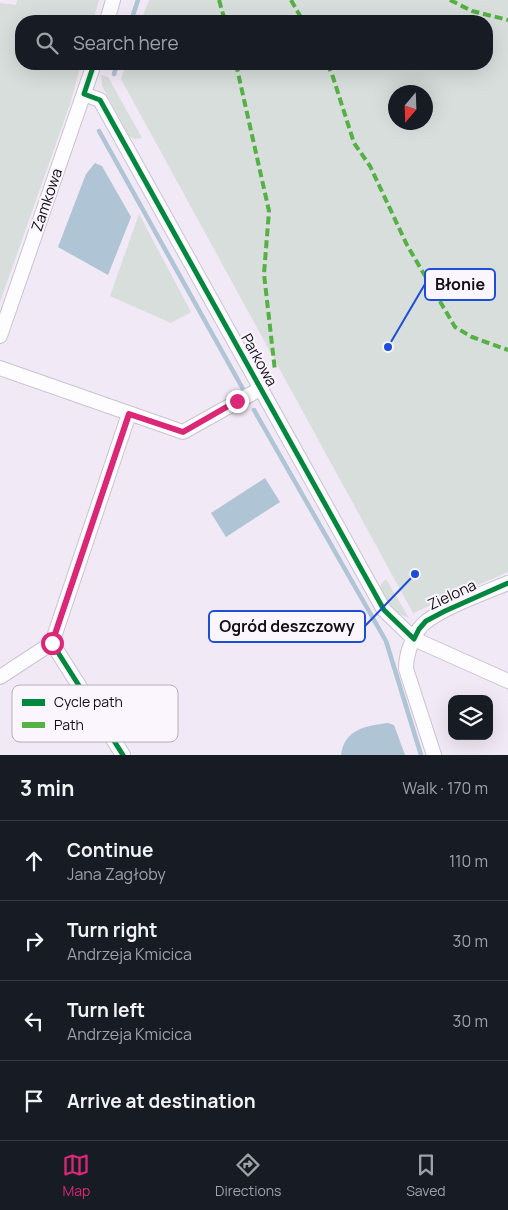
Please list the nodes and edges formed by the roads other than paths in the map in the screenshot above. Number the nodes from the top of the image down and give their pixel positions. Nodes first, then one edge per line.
1 (113, 0) edge
2 (109, 15) edge
3 (92, 70) edge
4 (84, 94) junction
5 (0, 336) edge
6 (0, 368) edge
7 (260, 389) junction
8 (129, 414) junction
9 (508, 583) edge
10 (414, 638) junction
11 (52, 643) junction
12 (0, 677) edge
13 (508, 680) edge
14 (79, 685) edge
15 (115, 742) edge
16 (123, 755) edge
17 (434, 755) edge

1 - 2 street
3 - 4 street, Zamkowa
4 - 5 street, Zamkowa
4 - 7 street, Parkowa
6 - 8 street
7 - 8 street
7 - 10 street, Parkowa
8 - 11 street
9 - 10 street, Zielona
10 - 13 street, Parkowa
10 - 17 street
11 - 12 street
11 - 14 street
15 - 16 street

